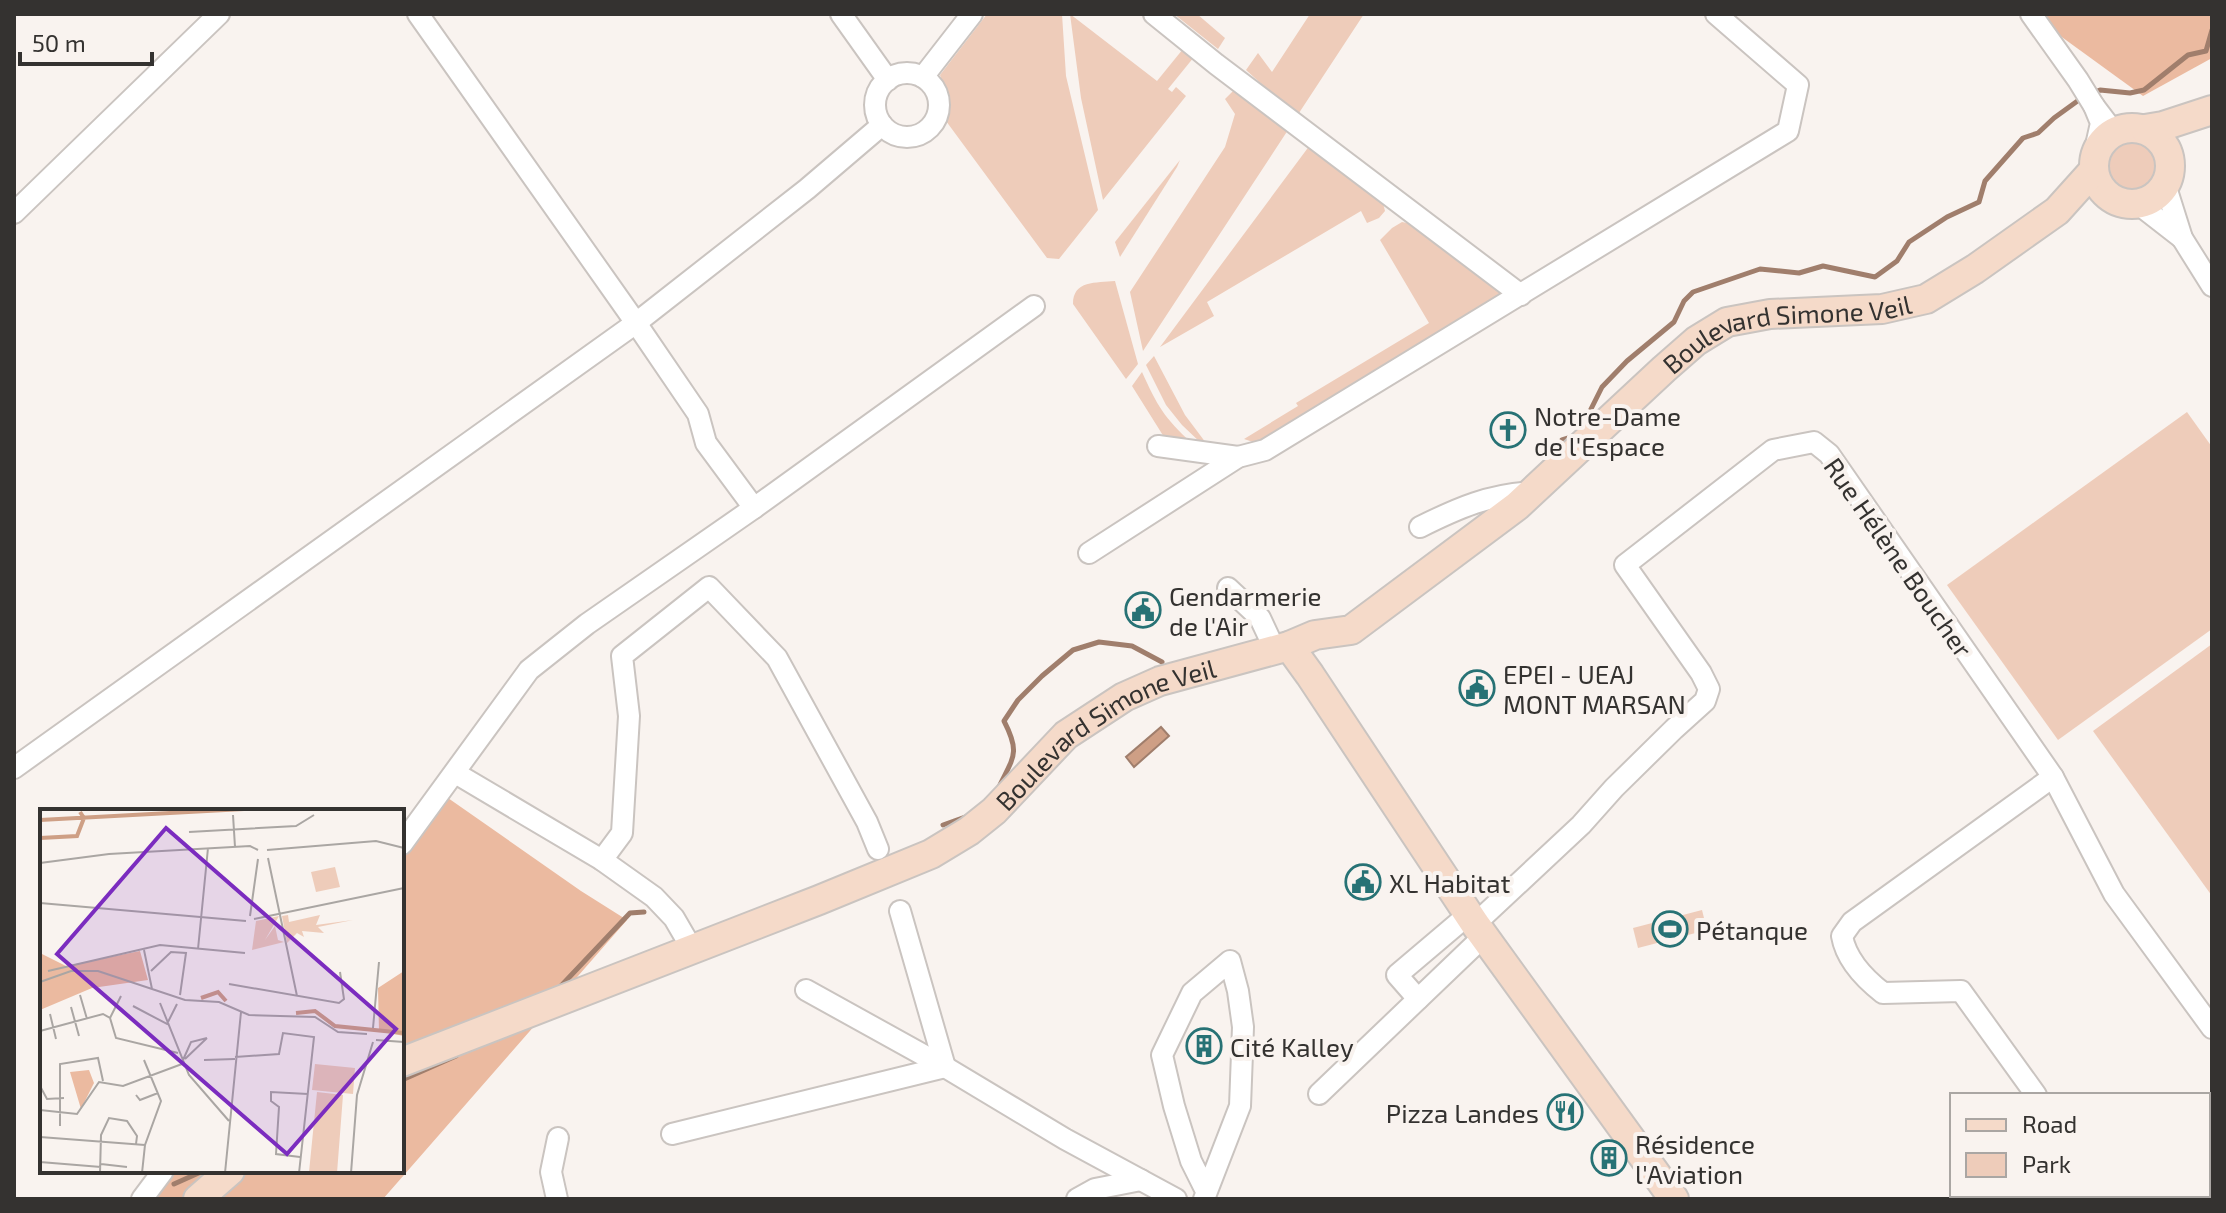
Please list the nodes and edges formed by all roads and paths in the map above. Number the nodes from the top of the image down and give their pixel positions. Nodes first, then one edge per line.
1 (219, 14) edge
2 (418, 14) edge
3 (841, 14) edge
4 (972, 14) edge
5 (1154, 14) edge
6 (1716, 14) edge
7 (2031, 14) edge
8 (923, 77) junction
9 (888, 80) junction
10 (2212, 110) edge
11 (2212, 117) edge
12 (882, 125) junction
13 (2145, 129) junction
14 (2101, 151) junction
15 (2167, 172) junction
16 (2127, 202) junction
17 (2057, 211) junction
18 (14, 213) edge
19 (2182, 238) junction
20 (2212, 286) edge
21 (1521, 295) junction
22 (1034, 306) dead end
23 (636, 323) junction
24 (1158, 446) dead end
25 (1238, 457) junction
26 (1534, 492) junction
27 (754, 508) junction
28 (1420, 527) dead end
29 (1089, 553) dead end
30 (1228, 588) dead end
31 (1282, 648) junction
32 (14, 768) edge
33 (462, 777) dead end
34 (2053, 777) junction
35 (404, 841) edge
36 (878, 849) dead end
37 (602, 860) junction
38 (900, 911) dead end
39 (1476, 925) junction
40 (692, 949) junction
41 (806, 990) dead end
42 (1418, 999) junction
43 (2212, 1028) edge
44 (404, 1061) edge
45 (945, 1067) junction
46 (2035, 1093) edge
47 (1319, 1094) dead end
48 (672, 1134) dead end
49 (558, 1138) dead end
50 (162, 1173) edge
51 (228, 1173) edge
52 (1141, 1180) junction
53 (1205, 1195) edge
54 (142, 1199) edge
55 (198, 1199) edge
56 (557, 1199) edge
57 (1077, 1199) edge
58 (1176, 1199) edge
59 (1674, 1199) edge

1 - 18 street
2 - 23 street
3 - 9 street
4 - 8 street
5 - 21 street
6 - 21 street
7 - 14 street
8 - 9 street
8 - 12 street
9 - 12 street
10 - 13 main road
11 - 15 main road
12 - 23 street
13 - 14 main road
13 - 15 main road
14 - 16 main road
14 - 17 main road, Boulevard Simone Veil
15 - 16 main road
15 - 19 street
16 - 17 main road, Boulevard Simone Veil
16 - 19 street
17 - 26 main road, Boulevard Simone Veil
19 - 20 street
21 - 25 street
22 - 27 street
23 - 27 street
23 - 32 street
24 - 25 street
25 - 29 street
26 - 28 street
26 - 31 main road, Boulevard Simone Veil
27 - 35 street
30 - 31 street
31 - 39 main road
31 - 40 main road, Boulevard Simone Veil
33 - 37 street
34 - 39 street, Rue Hélène Boucher
34 - 43 street, Rue Hélène Boucher
34 - 46 street
36 - 37 street
37 - 40 street
38 - 45 street
39 - 42 street
39 - 42 street
39 - 59 main road
40 - 44 main road, Boulevard Simone Veil
41 - 45 street
42 - 47 street
45 - 48 street
45 - 52 street
49 - 56 street
50 - 54 street
51 - 55 main road
52 - 57 street
52 - 58 street
53 - 53 street

